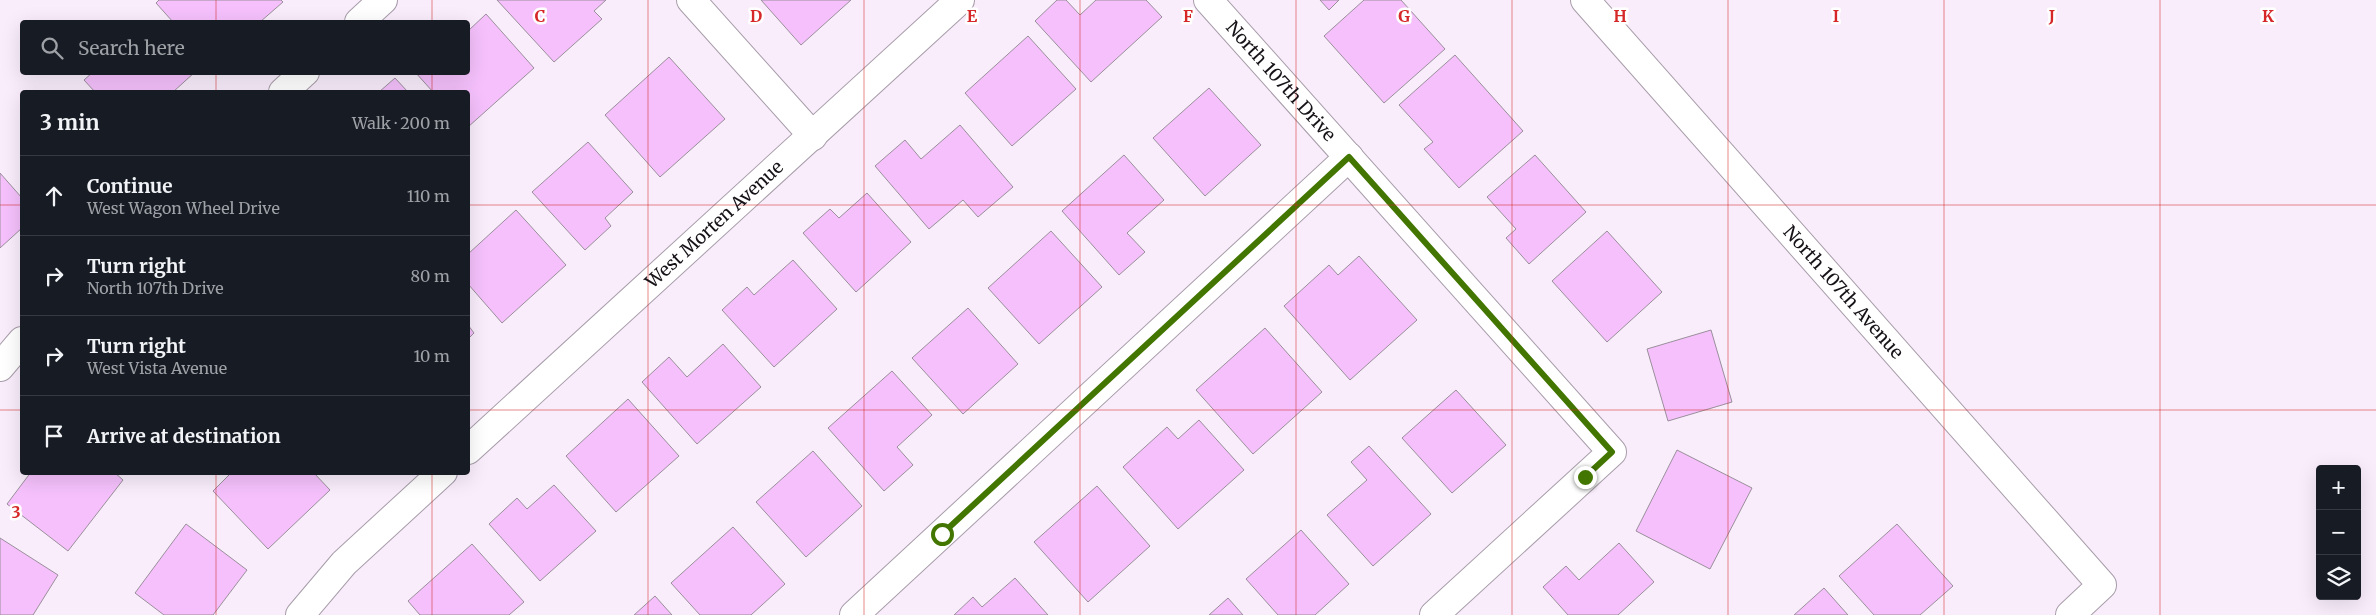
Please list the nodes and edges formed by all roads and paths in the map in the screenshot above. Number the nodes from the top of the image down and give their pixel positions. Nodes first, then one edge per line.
1 (383, 0) edge
2 (691, 0) edge
3 (960, 0) edge
4 (1208, 0) edge
5 (1585, 0) edge
6 (361, 20) edge
7 (301, 75) edge
8 (285, 90) edge
9 (813, 136) junction
10 (1349, 157) junction
11 (20, 343) edge
12 (0, 367) edge
13 (470, 448) edge
14 (440, 475) edge
15 (300, 615) edge
16 (854, 615) edge
17 (1434, 615) edge
18 (2070, 615) edge

1 - 6 street
2 - 9 street
3 - 9 street, West Morten Avenue
4 - 10 street, North 107th Drive
5 - 18 street, North 107th Avenue
7 - 8 street
9 - 13 street, West Morten Avenue
10 - 16 street
10 - 17 street, North 107th Drive
11 - 12 street
14 - 15 street

